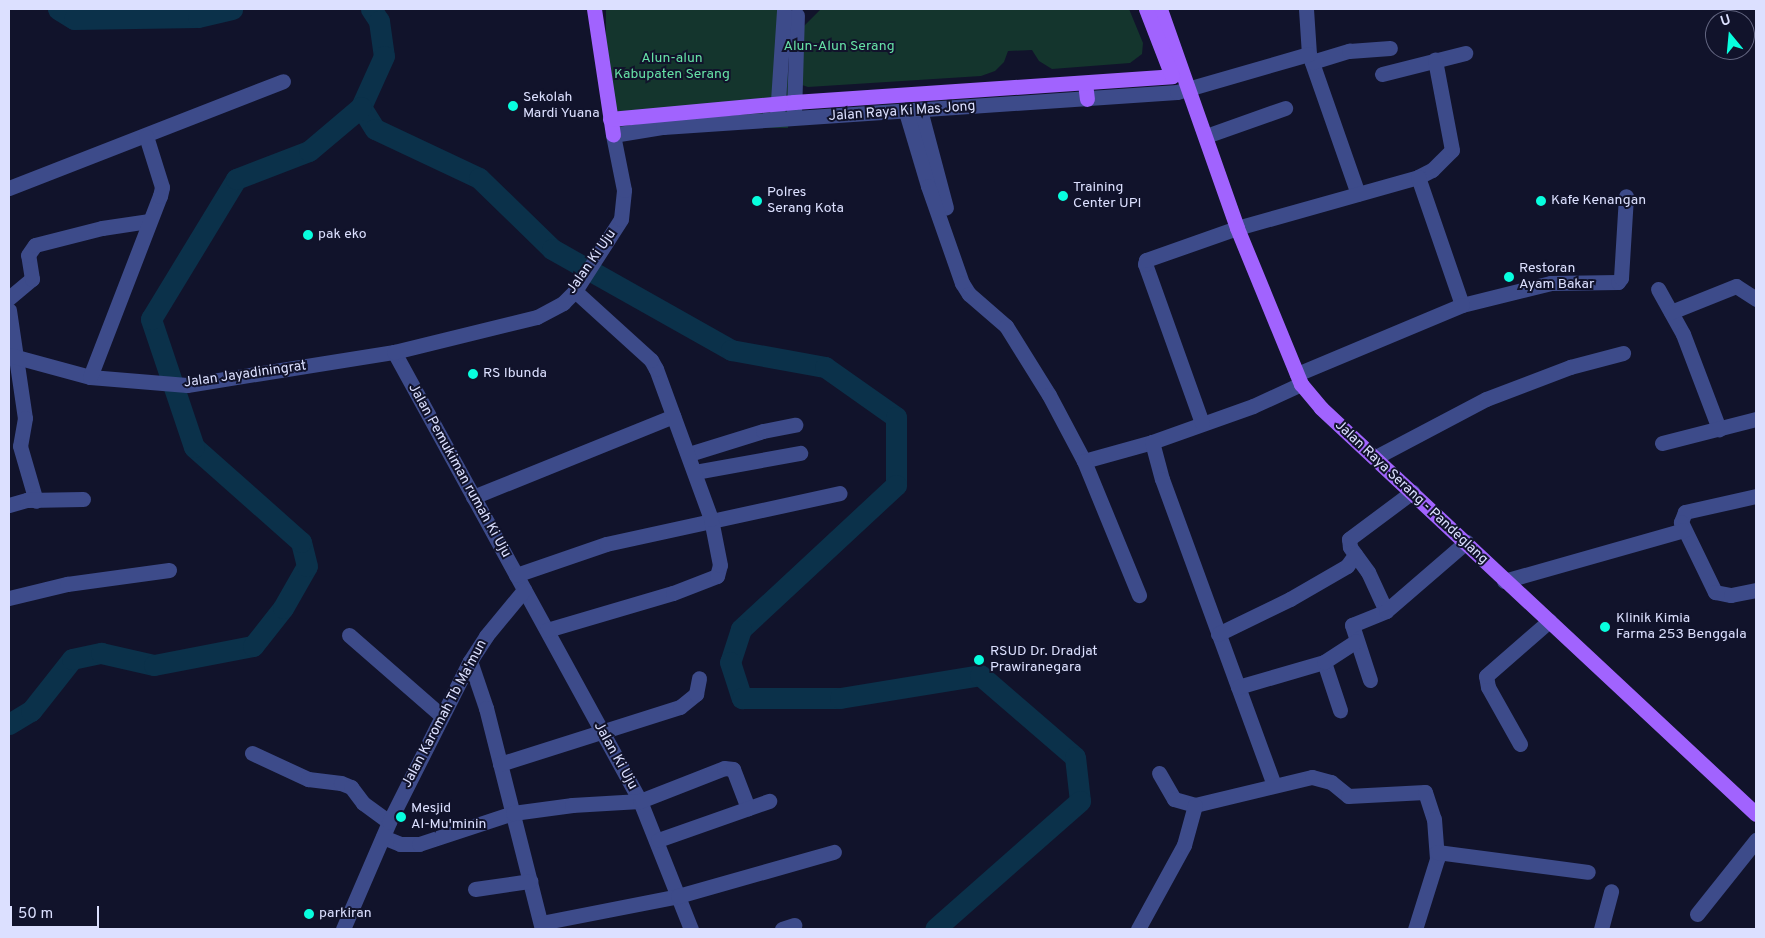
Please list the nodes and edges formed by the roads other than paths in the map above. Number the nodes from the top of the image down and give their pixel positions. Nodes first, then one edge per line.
1 (594, 9) edge
2 (1146, 9) edge
3 (1160, 9) edge
4 (1306, 9) edge
5 (793, 11) edge
6 (1390, 48) dead end
7 (1466, 53) dead end
8 (1310, 58) junction
9 (1435, 60) junction
10 (1382, 74) dead end
11 (283, 82) dead end
12 (1085, 83) junction
13 (1191, 88) junction
14 (1087, 99) junction
15 (794, 102) junction
16 (777, 104) junction
17 (1285, 108) dead end
18 (913, 111) junction
19 (794, 119) junction
20 (610, 120) junction
21 (776, 120) junction
22 (613, 135) junction
23 (146, 136) junction
24 (1206, 136) junction
25 (1418, 177) junction
26 (9, 188) edge
27 (1358, 194) junction
28 (1626, 196) dead end
29 (149, 221) junction
30 (1237, 228) junction
31 (578, 287) junction
32 (1658, 288) dead end
33 (9, 298) edge
34 (1756, 299) edge
35 (1462, 305) junction
36 (9, 310) edge
37 (1671, 312) junction
38 (394, 352) junction
39 (1623, 354) dead end
40 (13, 356) edge
41 (90, 377) junction
42 (1299, 379) junction
43 (673, 416) junction
44 (1756, 419) edge
45 (1202, 423) junction
46 (795, 426) dead end
47 (1720, 429) junction
48 (1152, 442) junction
49 (1662, 443) dead end
50 (800, 453) dead end
51 (689, 454) junction
52 (1376, 457) junction
53 (1084, 461) junction
54 (695, 472) junction
55 (1412, 492) junction
56 (840, 493) dead end
57 (1756, 496) edge
58 (474, 497) junction
59 (83, 499) dead end
60 (36, 501) junction
61 (9, 505) edge
62 (711, 519) junction
63 (1684, 530) junction
64 (1466, 542) junction
65 (1355, 555) junction
66 (170, 570) dead end
67 (516, 575) junction
68 (1504, 581) junction
69 (524, 590) junction
70 (1756, 590) edge
71 (1139, 595) dead end
72 (9, 598) edge
73 (1386, 611) junction
74 (1549, 621) junction
75 (547, 630) junction
76 (1218, 634) junction
77 (349, 635) dead end
78 (1356, 641) junction
79 (470, 661) junction
80 (1324, 662) junction
81 (699, 678) dead end
82 (1370, 680) dead end
83 (1238, 687) junction
84 (1340, 710) dead end
85 (442, 716) junction
86 (602, 732) junction
87 (1520, 744) dead end
88 (252, 753) dead end
89 (500, 764) junction
90 (1159, 773) dead end
91 (1274, 786) junction
92 (769, 800) dead end
93 (640, 801) junction
94 (1195, 805) junction
95 (748, 808) junction
96 (513, 814) junction
97 (1756, 814) edge
98 (389, 822) junction
99 (383, 838) junction
100 (658, 840) junction
101 (1756, 840) edge
102 (834, 852) dead end
103 (1437, 852) junction
104 (1588, 872) dead end
105 (530, 881) junction
106 (475, 889) dead end
107 (1611, 891) dead end
108 (678, 896) junction
109 (1697, 914) dead end
110 (542, 926) edge
111 (343, 929) edge
112 (692, 929) edge
113 (1138, 929) edge
114 (1415, 929) edge
115 (1601, 929) edge

1 - 20 main road
2 - 12 main road
3 - 13 main road, Jalan Raya Serang - Pandeglang
4 - 8 street
5 - 15 street
5 - 16 street
6 - 8 street, Jalan Raya Ki Mas Jong
7 - 9 street
8 - 13 street, Jalan Raya Ki Mas Jong
8 - 27 street
9 - 10 street
9 - 25 street
11 - 23 street
12 - 14 main road
12 - 15 main road
13 - 14 street, Jalan Raya Ki Mas Jong
13 - 24 main road, Jalan Raya Serang - Pandeglang
14 - 18 street, Jalan Raya Ki Mas Jong
15 - 16 main road
15 - 19 street
16 - 20 main road
16 - 21 street
17 - 24 street
18 - 19 street, Jalan Raya Ki Mas Jong
18 - 53 street
19 - 21 street, Jalan Raya Ki Mas Jong
20 - 22 main road
21 - 22 street, Jalan Raya Ki Mas Jong
22 - 31 street, Jalan Ki Uju
23 - 26 street
23 - 29 street
24 - 30 main road, Jalan Raya Serang - Pandeglang
25 - 27 street
25 - 35 street
27 - 30 street
28 - 35 street
29 - 33 street
29 - 41 street
30 - 42 main road, Jalan Raya Serang - Pandeglang
30 - 45 street
31 - 38 street, Jalan Ki Uju
31 - 43 street
32 - 37 street
34 - 37 street
35 - 42 street
36 - 40 street
37 - 47 street
38 - 41 street, Jalan Jayadiningrat
38 - 58 street, Jalan Pemukiman rumah Ki Uju
39 - 52 street
40 - 41 street, Jalan Jayadiningrat
40 - 60 street
42 - 45 street
42 - 52 main road, Jalan Raya Serang - Pandeglang
43 - 51 street
43 - 58 street
44 - 47 street
45 - 48 street
46 - 51 street
47 - 49 street
48 - 53 street
48 - 76 street
50 - 54 street
51 - 54 street
52 - 55 main road, Jalan Raya Serang - Pandeglang
53 - 71 street
54 - 62 street
55 - 64 main road, Jalan Raya Serang - Pandeglang
55 - 65 street
56 - 62 street
57 - 63 street
58 - 67 street, Jalan Pemukiman rumah Ki Uju
59 - 60 street
60 - 61 street
62 - 67 street
62 - 75 street
63 - 68 street
63 - 70 street
64 - 68 main road, Jalan Raya Serang - Pandeglang
64 - 73 street
65 - 73 street
65 - 76 street
66 - 72 street
67 - 69 street, Jalan Pemukiman rumah Ki Uju
68 - 74 main road, Jalan Raya Serang - Pandeglang
69 - 75 street, Jalan Ki Uju
69 - 79 street, Jalan Karomah Tb Ma'mun
73 - 78 street
74 - 87 street
74 - 97 main road, Jalan Raya Serang - Pandeglang
75 - 86 street, Jalan Ki Uju
76 - 83 street
77 - 85 street
78 - 80 street
78 - 82 street
79 - 85 street, Jalan Karomah Tb Ma'mun
79 - 89 street
80 - 83 street
80 - 84 street
81 - 86 street
83 - 91 street
85 - 98 street, Jalan Karomah Tb Ma'mun
86 - 89 street
86 - 93 street, Jalan Ki Uju
88 - 98 street
89 - 96 street
90 - 94 street
91 - 94 street
91 - 103 street
92 - 95 street
93 - 95 street
93 - 96 street
93 - 100 street, Jalan Ki Uju
94 - 113 street
95 - 100 street
96 - 99 street
96 - 105 street
98 - 99 street, Jalan Karomah Tb Ma'mun
99 - 111 street, Jalan Karomah Tb Ma'mun
100 - 108 street, Jalan Ki Uju
101 - 109 street
102 - 108 street
103 - 104 street
103 - 114 street
105 - 106 street
105 - 110 street
107 - 115 street
108 - 110 street
108 - 112 street, Jalan Ki Uju

